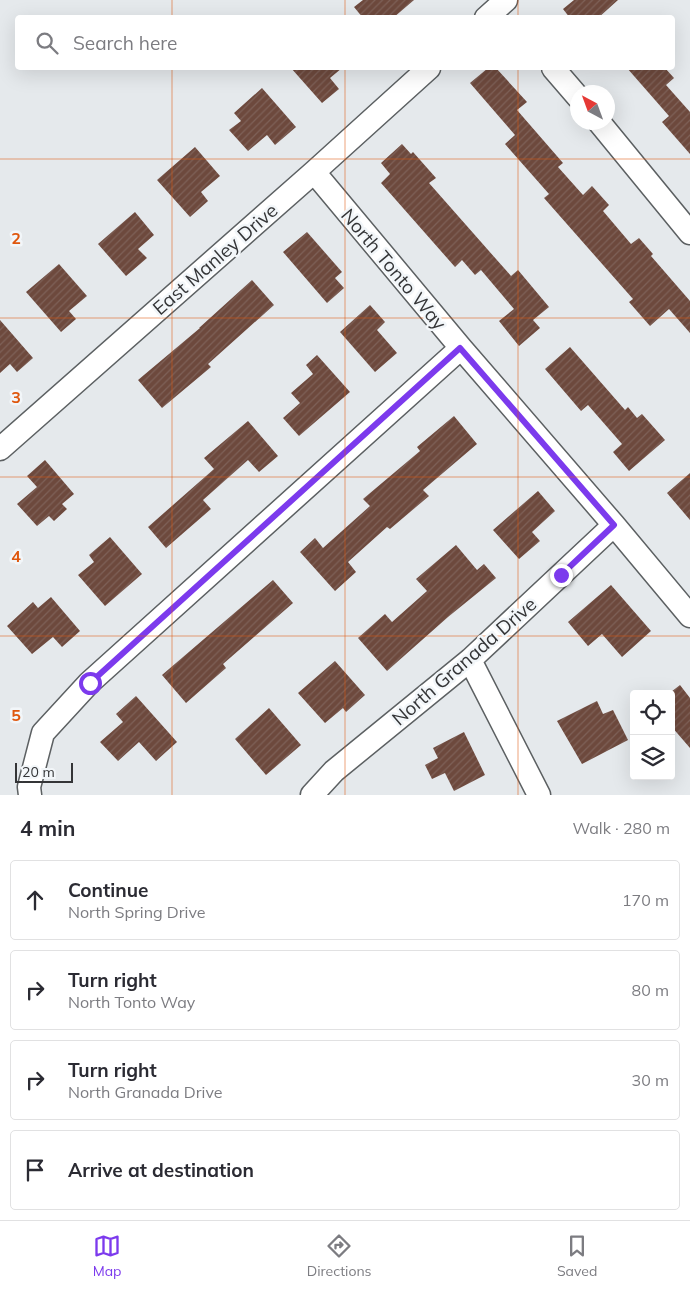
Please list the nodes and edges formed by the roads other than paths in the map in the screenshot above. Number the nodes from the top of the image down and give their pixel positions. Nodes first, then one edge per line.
1 (427, 70) edge
2 (555, 70) edge
3 (570, 88) edge
4 (606, 130) edge
5 (314, 172) junction
6 (690, 233) edge
7 (460, 348) junction
8 (0, 449) edge
9 (614, 525) junction
10 (690, 616) edge
11 (470, 660) junction
12 (30, 795) edge
13 (312, 795) edge
14 (539, 795) edge

1 - 5 street, East Manley Drive
2 - 3 street
4 - 6 street
5 - 7 street, North Tonto Way
5 - 8 street, East Manley Drive
7 - 9 street, North Tonto Way
7 - 12 street
9 - 10 street, North Tonto Way
9 - 11 street, North Granada Drive
11 - 13 street, North Granada Drive
11 - 14 street

